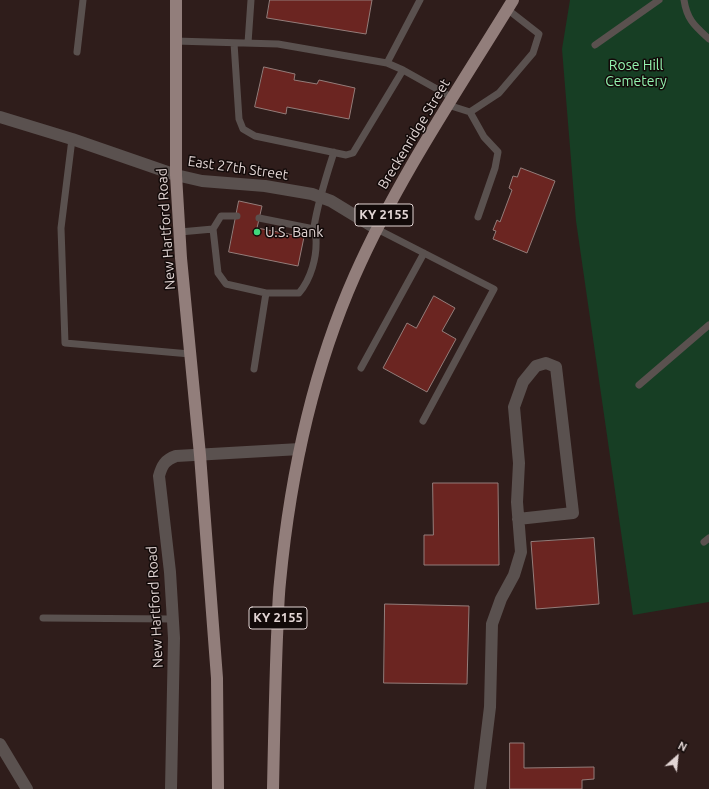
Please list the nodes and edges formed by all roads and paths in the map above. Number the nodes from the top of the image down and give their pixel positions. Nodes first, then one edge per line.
1 (83, 0) edge
2 (176, 0) edge
3 (251, 0) edge
4 (420, 0) edge
5 (659, 0) edge
6 (684, 0) edge
7 (510, 5) edge
8 (709, 39) edge
9 (175, 41) junction
10 (234, 43) junction
11 (248, 43) junction
12 (595, 45) dead end
13 (77, 52) dead end
14 (387, 63) junction
15 (403, 70) junction
16 (451, 101) junction
17 (470, 112) junction
18 (0, 117) edge
19 (72, 138) junction
20 (334, 152) junction
21 (176, 175) junction
22 (320, 197) junction
23 (236, 216) dead end
24 (478, 217) dead end
25 (259, 218) dead end
26 (213, 229) junction
27 (314, 229) junction
28 (376, 229) junction
29 (180, 232) junction
30 (424, 253) junction
31 (266, 293) junction
32 (709, 325) edge
33 (190, 354) junction
34 (361, 368) dead end
35 (254, 369) dead end
36 (639, 385) dead end
37 (423, 421) dead end
38 (300, 449) junction
39 (200, 455) junction
40 (518, 519) junction
41 (43, 618) dead end
42 (173, 618) junction
43 (0, 744) edge
44 (27, 789) edge
45 (172, 789) edge
46 (218, 789) edge
47 (273, 789) edge
48 (480, 789) edge

1 - 13 lane
2 - 9 main road, New Hartford Road
3 - 11 lane
4 - 14 lane
5 - 12 lane
6 - 8 lane
7 - 16 main road, Breckenridge Street / KY 2155
7 - 17 lane
9 - 10 lane
9 - 21 main road, New Hartford Road
10 - 11 lane
10 - 20 lane
11 - 14 lane
14 - 15 lane
15 - 16 lane
15 - 20 lane
16 - 17 lane
16 - 28 main road, Breckenridge Street / KY 2155
17 - 24 lane
18 - 19 street, East 27th Street
19 - 21 street, East 27th Street
19 - 33 lane
20 - 22 lane
21 - 22 street, East 27th Street
21 - 29 main road, New Hartford Road
22 - 27 lane
22 - 28 street, East 27th Street
23 - 26 lane
25 - 27 lane
26 - 29 lane
26 - 31 lane
27 - 31 lane
28 - 30 lane
28 - 38 main road, Breckenridge Street / KY 2155
29 - 33 main road, New Hartford Road
30 - 34 lane
30 - 37 lane
31 - 35 lane
32 - 36 lane
33 - 39 main road, New Hartford Road
38 - 39 street
38 - 47 main road, KY 2155
39 - 42 street, New Hartford Road
39 - 46 main road, New Hartford Road
40 - 40 street
40 - 48 street
41 - 42 lane
42 - 45 street, New Hartford Road
43 - 44 street

